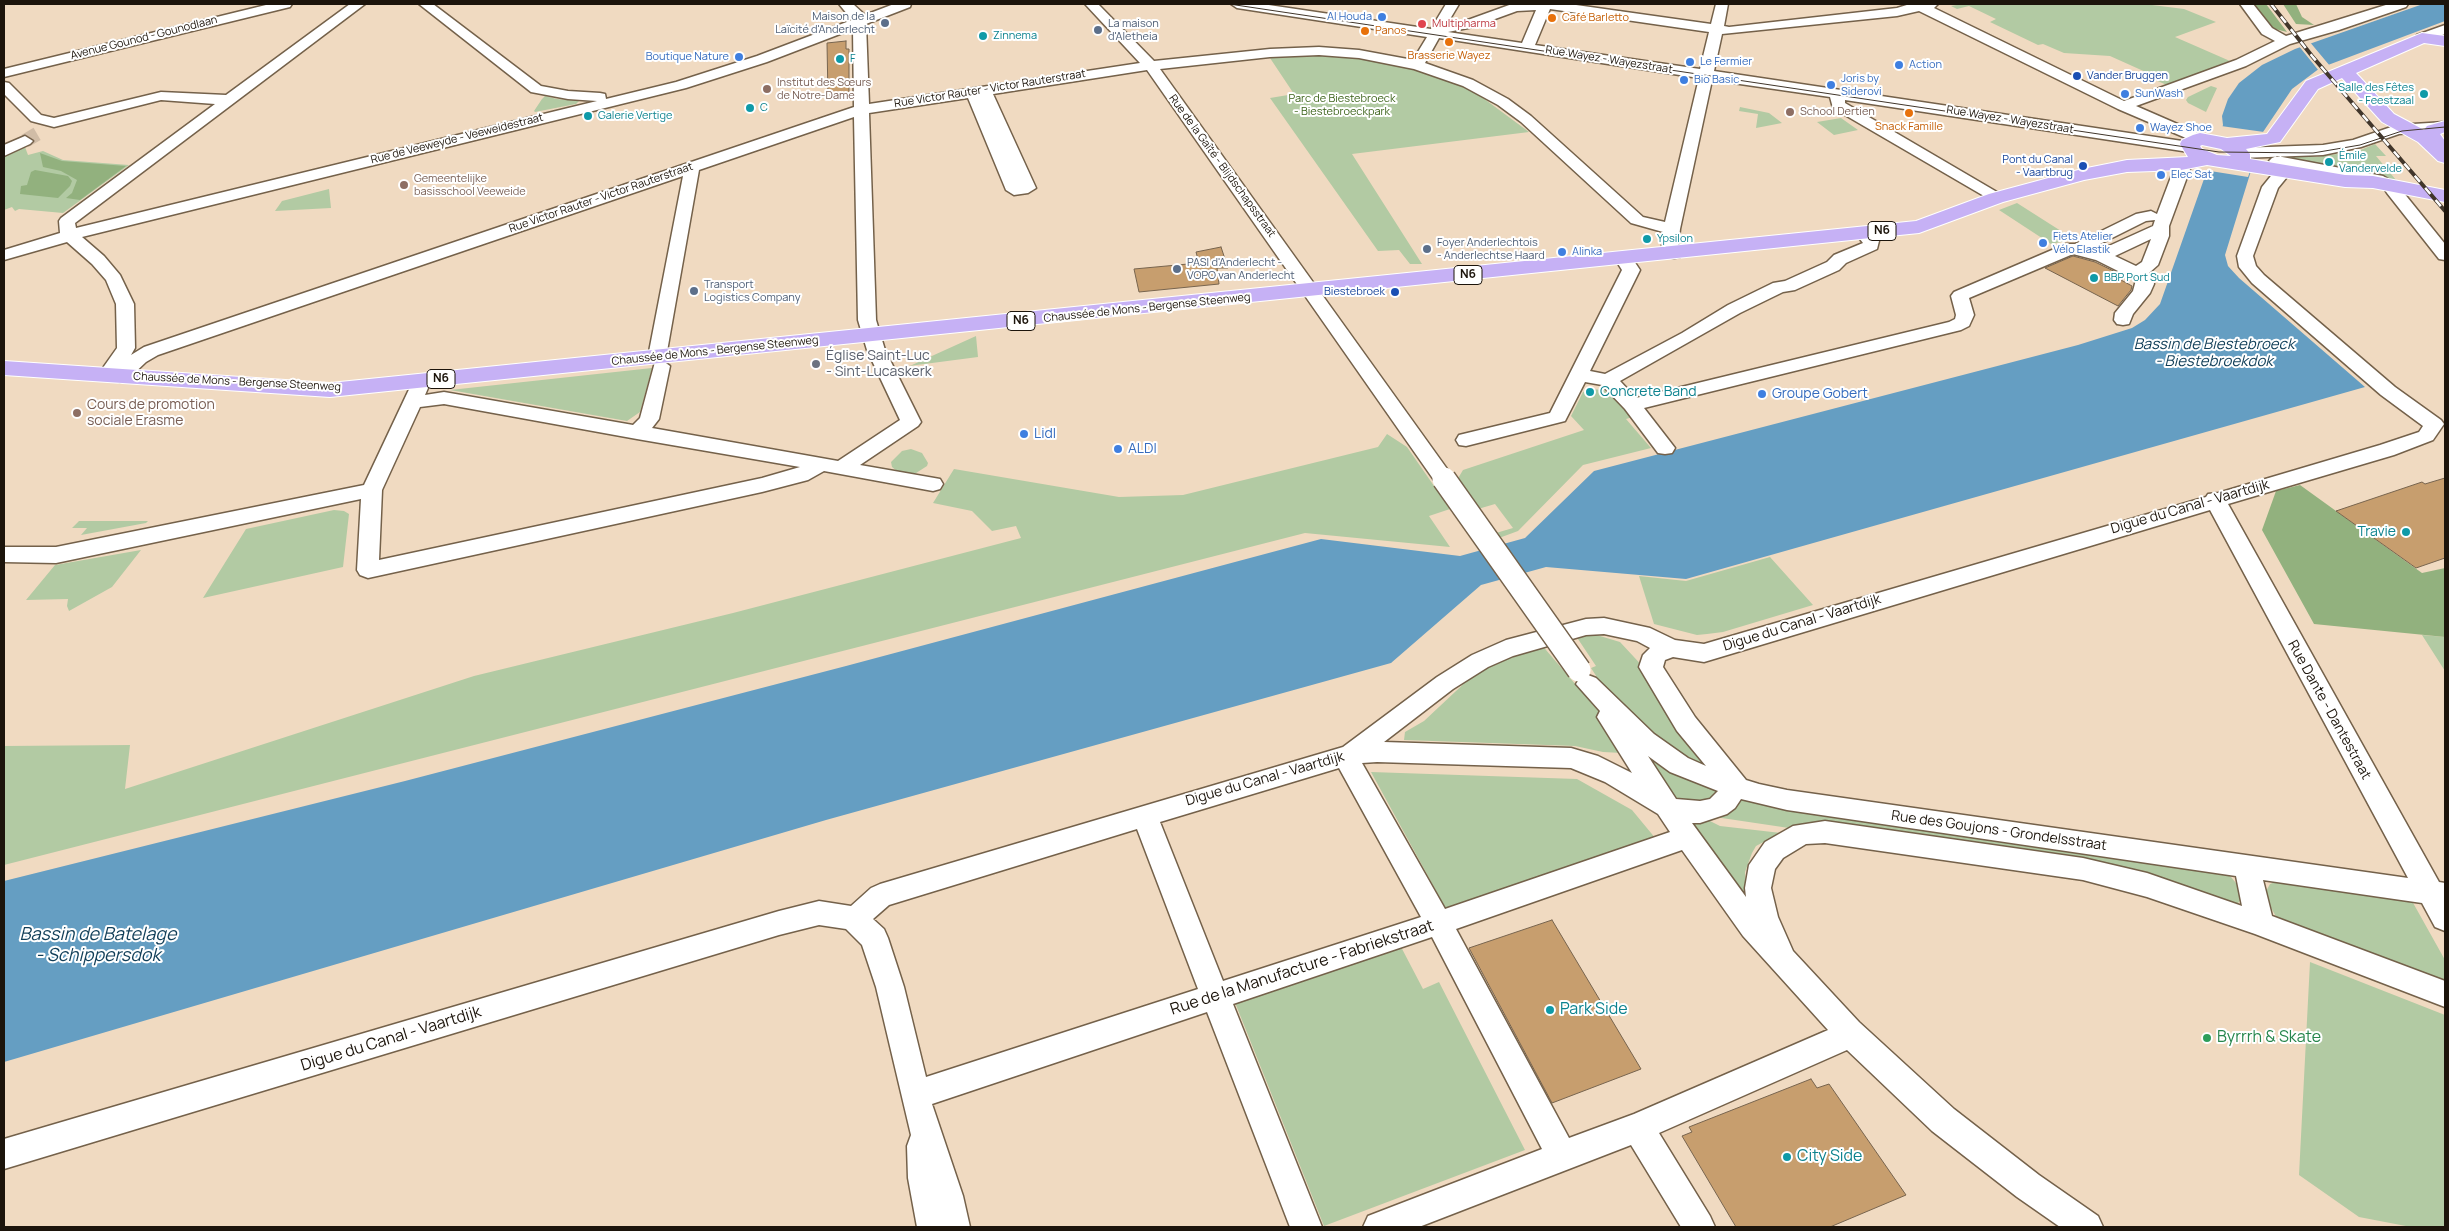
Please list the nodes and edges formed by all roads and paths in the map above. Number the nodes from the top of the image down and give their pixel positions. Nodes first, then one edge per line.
1 (285, 4) edge
2 (358, 4) edge
3 (425, 4) edge
4 (845, 4) edge
5 (905, 4) edge
6 (1092, 4) edge
7 (1236, 4) edge
8 (1452, 4) edge
9 (1483, 4) edge
10 (1544, 4) edge
11 (1722, 4) edge
12 (2246, 4) edge
13 (2401, 4) edge
14 (1529, 5) edge
15 (1923, 5) edge
16 (1620, 9) edge
17 (1492, 14) junction
18 (859, 21) junction
19 (1520, 27) junction
20 (1717, 28) junction
21 (1435, 35) junction
22 (2439, 36) edge
23 (1500, 39) dead end
24 (2285, 41) junction
25 (1417, 65) junction
26 (1150, 66) junction
27 (2344, 70) junction
28 (4, 73) edge
29 (1707, 74) junction
30 (4, 86) edge
31 (536, 89) junction
32 (979, 92) junction
33 (1837, 94) junction
34 (621, 98) junction
35 (229, 100) junction
36 (2123, 106) junction
37 (860, 110) junction
38 (509, 126) junction
39 (2445, 126) edge
40 (2408, 128) junction
41 (25, 141) tunnel mouth
42 (4, 151) edge
43 (2224, 151) junction
44 (2443, 154) edge
45 (692, 167) junction
46 (2290, 171) junction
47 (2394, 188) junction
48 (2445, 196) edge
49 (1996, 198) junction
50 (2156, 222) junction
51 (1672, 229) junction
52 (1864, 234) junction
53 (69, 235) junction
54 (2079, 248) junction
55 (1674, 253) junction
56 (4, 255) edge
57 (2445, 255) edge
58 (2102, 256) junction
59 (1624, 259) junction
60 (2137, 273) junction
61 (1312, 290) junction
62 (2123, 320) dead end
63 (872, 336) junction
64 (659, 362) junction
65 (6, 368) edge
66 (113, 375) junction
67 (1578, 376) junction
68 (1608, 380) junction
69 (418, 391) junction
70 (1632, 405) junction
71 (2439, 423) edge
72 (637, 433) junction
73 (1466, 440) dead end
74 (1665, 448) dead end
75 (831, 467) junction
76 (933, 484) dead end
77 (372, 490) junction
78 (2215, 499) junction
79 (4, 555) edge
80 (1671, 648) junction
81 (1584, 677) junction
82 (1348, 755) junction
83 (1736, 785) junction
84 (1668, 807) junction
85 (1144, 815) junction
86 (1687, 837) junction
87 (2247, 868) junction
88 (2438, 894) edge
89 (855, 919) junction
90 (2445, 919) edge
91 (1438, 923) junction
92 (2260, 924) junction
93 (1782, 957) junction
94 (2445, 994) edge
95 (1214, 996) junction
96 (1850, 1032) junction
97 (918, 1105) junction
98 (1638, 1127) junction
99 (4, 1154) edge
100 (1562, 1156) junction
101 (933, 1227) edge
102 (954, 1227) edge
103 (1306, 1227) edge
104 (1379, 1227) edge
105 (1699, 1227) edge
106 (2087, 1227) edge

1 - 28 street, Avenue Gounod - Gounodlaan
2 - 35 street
3 - 31 street
4 - 18 street
5 - 18 street, Rue de Veeweyde - Veeweidestraat
6 - 26 street, Rue de la Gaîté - Blijdschapsstraat
7 - 21 street, Rue Wayez - Wayezstraat
8 - 21 street
9 - 17 street
10 - 16 street
11 - 20 street
12 - 24 street
13 - 24 street
14 - 17 street
14 - 19 street
15 - 20 street
15 - 36 street
16 - 20 street
17 - 19 street
17 - 21 street
18 - 34 street, Rue de Veeweyde - Veeweidestraat
18 - 37 street
19 - 23 street
20 - 29 street
21 - 25 street
21 - 29 street, Rue Wayez - Wayezstraat
22 - 27 main road
24 - 36 street
25 - 26 street, Rue Victor Rauter - Victor Rauterstraat
25 - 51 street, Rue Victor Rauter - Victor Rauterstraat
26 - 32 street, Rue Victor Rauter - Victor Rauterstraat
26 - 61 street, Rue de la Gaîté - Blijdschapsstraat
27 - 40 main road
27 - 43 main road
29 - 33 street, Rue Wayez - Wayezstraat
29 - 51 street
30 - 35 street
31 - 34 street
31 - 38 street
32 - 32 street
32 - 37 street, Rue Victor Rauter - Victor Rauterstraat
33 - 43 street, Rue Wayez - Wayezstraat
33 - 49 street
34 - 38 street, Rue de Veeweyde - Veeweidestraat
35 - 53 street
36 - 43 street
37 - 45 street, Rue Victor Rauter - Victor Rauterstraat
37 - 63 street
38 - 53 street, Rue de Veeweyde - Veeweidestraat
39 - 40 street
39 - 44 main road
40 - 43 street
40 - 44 main road
41 - 42 street
43 - 46 main road, N6
43 - 48 street
43 - 49 main road, Chaussée de Mons - Bergense Steenweg / N6
43 - 50 street
45 - 64 street
45 - 66 street, Rue Victor Rauter - Victor Rauterstraat
46 - 47 main road, N6
46 - 71 street, Digue du Canal - Vaartdijk
47 - 48 main road, N6
47 - 57 street
49 - 52 main road, Chaussée de Mons - Bergense Steenweg / N6
50 - 54 street
50 - 58 street
50 - 60 street
51 - 55 street
52 - 55 main road, Chaussée de Mons - Bergense Steenweg / N6
52 - 68 street
53 - 56 street, Rue de Veeweyde - Veeweidestraat
53 - 66 street
54 - 58 street
54 - 70 street
55 - 59 main road, Chaussée de Mons - Bergense Steenweg / N6
58 - 60 street
59 - 61 main road, Chaussée de Mons - Bergense Steenweg / N6
59 - 67 street
60 - 62 street
61 - 63 main road, Chaussée de Mons - Bergense Steenweg / N6
61 - 81 street, Rue de la Gaîté - Blijdschapsstraat, bridge
63 - 64 main road, Chaussée de Mons - Bergense Steenweg / N6
63 - 75 street
64 - 69 main road, Chaussée de Mons - Bergense Steenweg / N6
64 - 72 street
65 - 66 main road, Chaussée de Mons - Bergense Steenweg / N6
66 - 69 main road, Chaussée de Mons - Bergense Steenweg / N6
67 - 68 street
67 - 73 street
68 - 70 street
69 - 72 street
69 - 77 street
70 - 74 street
71 - 78 street, Digue du Canal - Vaartdijk
72 - 75 street
75 - 76 street
75 - 77 street
77 - 79 street
78 - 80 street, Digue du Canal - Vaartdijk
78 - 88 street, Rue Dante - Dantestraat
80 - 82 street, Digue du Canal - Vaartdijk
80 - 83 street
81 - 83 street, Rue des Goujons - Grondelsstraat
81 - 84 street
82 - 84 street
82 - 85 street, Digue du Canal - Vaartdijk
82 - 91 street
83 - 84 street
83 - 87 street, Rue des Goujons - Grondelsstraat
84 - 86 street
85 - 89 street, Digue du Canal - Vaartdijk
85 - 95 street
86 - 91 street, Rue de la Manufacture - Fabriekstraat
86 - 93 street
87 - 88 street, Rue des Goujons - Grondelsstraat
87 - 92 street
88 - 90 street, Rue Dante - Dantestraat
89 - 97 street
89 - 99 street, Digue du Canal - Vaartdijk
91 - 95 street, Rue de la Manufacture - Fabriekstraat
91 - 100 street
92 - 93 street, Rue des Goujons - Grondelsstraat
92 - 94 street, Rue des Goujons - Grondelsstraat
93 - 96 street
95 - 97 street, Rue de la Manufacture - Fabriekstraat
95 - 103 street
96 - 98 street
96 - 106 street
97 - 101 street
97 - 102 street
98 - 100 street
98 - 105 street
100 - 104 street

